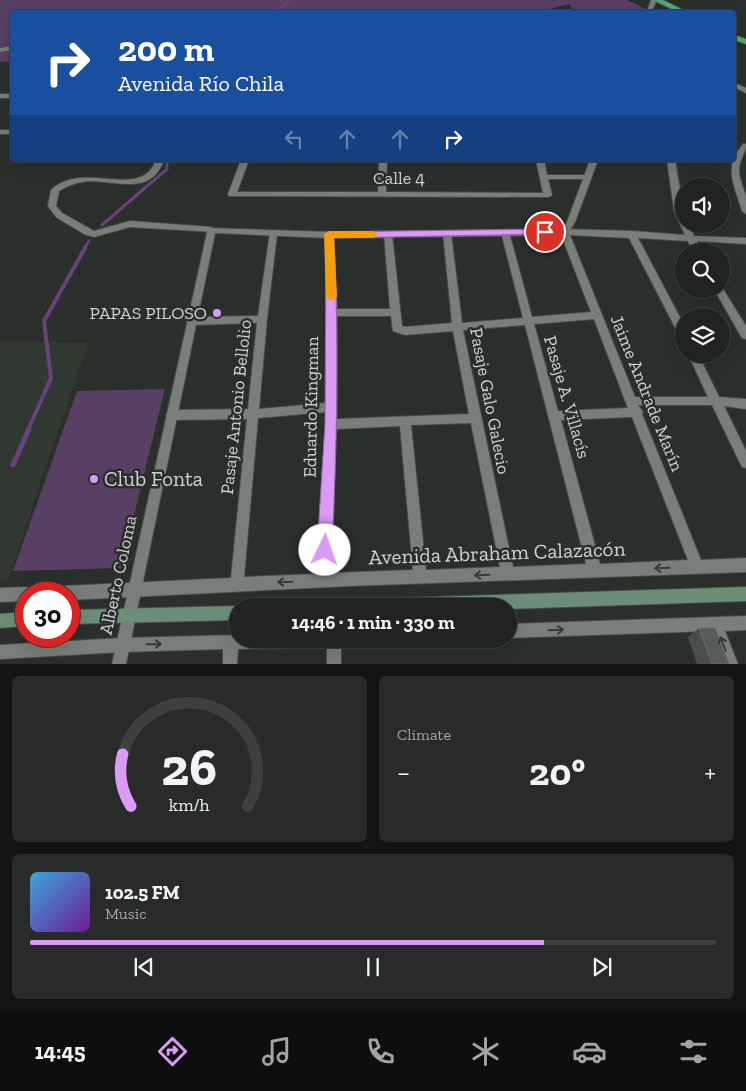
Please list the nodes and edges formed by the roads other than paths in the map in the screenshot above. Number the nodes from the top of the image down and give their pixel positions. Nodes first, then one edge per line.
1 (655, 0) edge
2 (678, 10) edge
3 (160, 162) edge
4 (243, 162) edge
5 (383, 162) edge
6 (540, 162) edge
7 (593, 162) edge
8 (670, 162) edge
9 (734, 162) edge
10 (544, 177) junction
11 (587, 177) junction
12 (382, 194) junction
13 (746, 209) edge
14 (211, 230) junction
15 (505, 232) junction
16 (564, 232) junction
17 (447, 233) junction
18 (273, 234) junction
19 (329, 234) junction
20 (388, 234) junction
21 (631, 234) junction
22 (689, 238) junction
23 (746, 241) edge
24 (692, 243) edge
25 (724, 298) edge
26 (395, 312) junction
27 (332, 313) junction
28 (598, 315) junction
29 (262, 318) junction
30 (675, 318) edge
31 (527, 320) junction
32 (191, 321) junction
33 (457, 326) junction
34 (746, 335) edge
35 (698, 363) edge
36 (632, 401) junction
37 (718, 401) junction
38 (746, 404) edge
39 (331, 407) junction
40 (637, 412) junction
41 (253, 414) junction
42 (172, 415) junction
43 (555, 416) junction
44 (474, 418) junction
45 (405, 422) junction
46 (331, 424) junction
47 (746, 463) edge
48 (746, 566) edge
49 (697, 567) junction
50 (595, 571) junction
51 (508, 574) junction
52 (420, 577) junction
53 (324, 580) junction
54 (237, 584) junction
55 (134, 590) junction
56 (80, 592) edge
57 (746, 594) edge
58 (15, 595) edge
59 (0, 596) edge
60 (517, 601) edge
61 (229, 613) edge
62 (129, 614) junction
63 (80, 616) edge
64 (15, 620) edge
65 (0, 621) edge
66 (746, 624) edge
67 (716, 625) junction
68 (517, 631) edge
69 (229, 643) edge
70 (122, 645) junction
71 (232, 648) edge
72 (334, 648) edge
73 (0, 652) edge
74 (118, 664) edge
75 (230, 664) edge
76 (334, 664) edge
77 (731, 664) edge

1 - 2 highway
3 - 14 street
4 - 12 street, Calle 4
5 - 12 street
6 - 10 street
7 - 11 street
8 - 22 street
9 - 13 street
10 - 11 street
10 - 12 street, Calle 4
11 - 16 street
14 - 18 street
14 - 32 street, Alberto Coloma
15 - 16 street
15 - 17 street
15 - 31 street, Pasaje A. Villacís
16 - 21 street
16 - 28 street, Jaime Andrade Marín
17 - 20 street
17 - 33 street, Pasaje Galo Galecio
18 - 19 street
18 - 29 street, Pasaje Antonio Bellolio
19 - 20 street
19 - 27 street, Eduardo Kingman
20 - 26 street
21 - 22 street
21 - 30 street
22 - 23 street
22 - 24 street
25 - 34 street
26 - 27 street
26 - 33 street
27 - 39 street, Eduardo Kingman
28 - 31 street
28 - 36 street, Jaime Andrade Marín
29 - 32 street
29 - 41 street, Pasaje Antonio Bellolio
31 - 33 street
31 - 43 street, Pasaje A. Villacís
32 - 42 street, Alberto Coloma
33 - 44 street, Pasaje Galo Galecio
35 - 37 street
36 - 37 street
36 - 40 street, Jaime Andrade Marín
37 - 38 street
37 - 47 street
39 - 41 street
39 - 46 street, Eduardo Kingman
40 - 43 street
40 - 49 street, Jaime Andrade Marín
41 - 42 street
41 - 54 street, Pasaje Antonio Bellolio
42 - 55 street, Alberto Coloma
43 - 50 street, Pasaje A. Villacís
44 - 45 street
44 - 51 street, Pasaje Galo Galecio
45 - 46 street
45 - 52 street
46 - 53 street, Eduardo Kingman
48 - 49 street, Avenida Abraham Calazacón
49 -> 50 street, Avenida Abraham Calazacón
50 - 51 street, Avenida Abraham Calazacón
51 -> 52 street, Avenida Abraham Calazacón
52 - 53 street, Avenida Abraham Calazacón
53 -> 54 street, Avenida Abraham Calazacón
54 - 55 street, Avenida Abraham Calazacón
55 - 56 street, Avenida Abraham Calazacón
55 - 62 street, Alberto Coloma
57 - 60 main road
58 - 59 street
61 - 62 main road
62 - 63 main road
62 - 70 street, Alberto Coloma
64 - 65 main road
66 - 67 street
68 -> 67 street
77 -> 67 street
70 -> 69 street
70 - 73 street
70 - 74 street, Alberto Coloma
71 - 75 street
72 - 76 street

